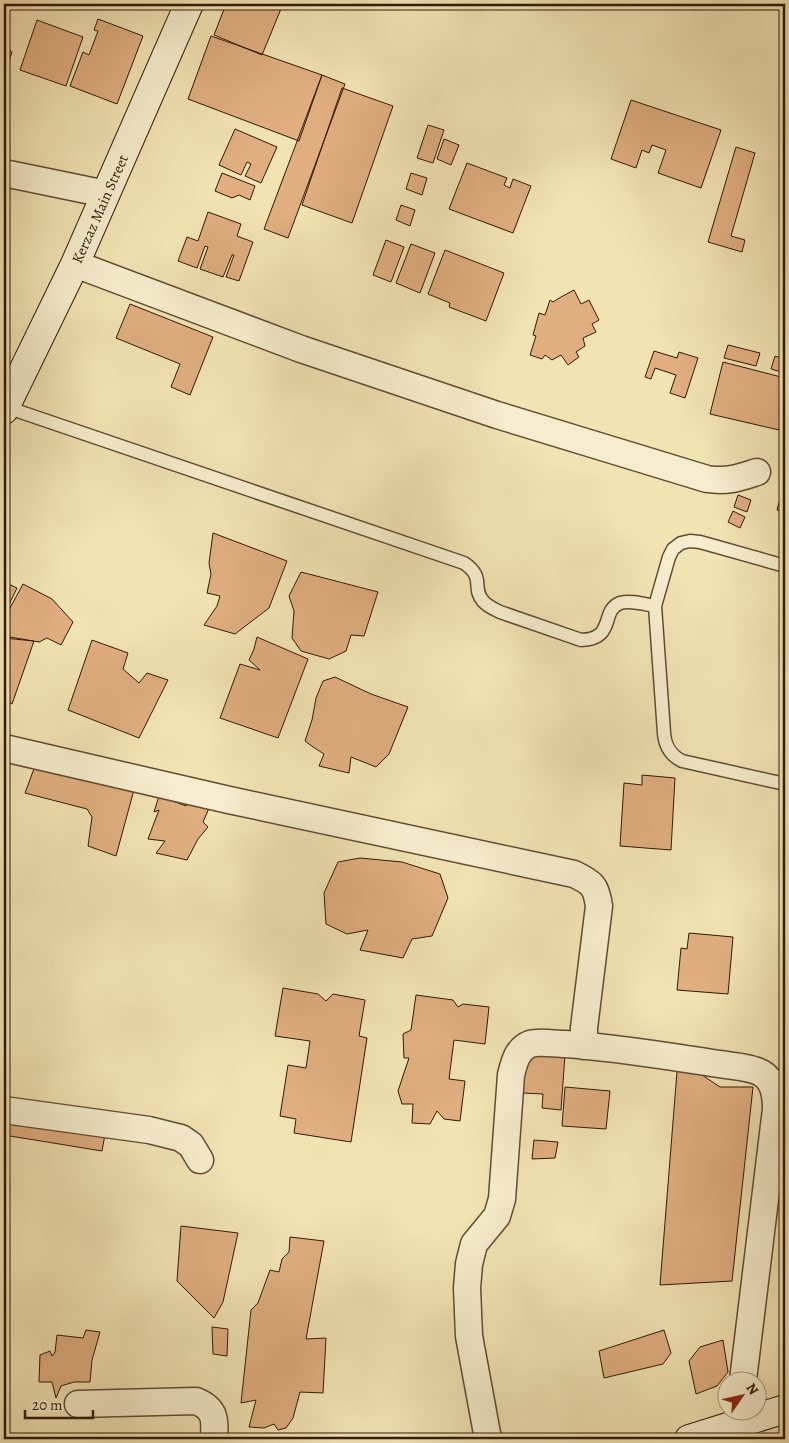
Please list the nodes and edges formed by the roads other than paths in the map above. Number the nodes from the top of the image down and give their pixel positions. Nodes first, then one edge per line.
1 (189, 4) edge
2 (4, 173) edge
3 (106, 194) junction
4 (75, 264) junction
5 (5, 409) edge
6 (757, 472) dead end
7 (785, 566) edge
8 (655, 606) junction
9 (4, 748) edge
10 (785, 784) edge
11 (584, 1046) junction
12 (4, 1110) edge
13 (200, 1160) dead end
14 (744, 1370) edge
15 (78, 1404) dead end
16 (785, 1409) edge
17 (766, 1412) edge
18 (732, 1420) edge
19 (214, 1439) edge
20 (488, 1439) edge
21 (689, 1439) edge

1 - 3 street, Kerzaz Main Street
2 - 3 street
3 - 4 street, Kerzaz Main Street
4 - 5 street, Kerzaz Main Street
4 - 6 street
5 - 8 lane
7 - 8 lane
8 - 10 lane
9 - 11 street
11 - 14 street
11 - 20 street
12 - 13 street
15 - 19 street
16 - 17 street
18 - 21 street

